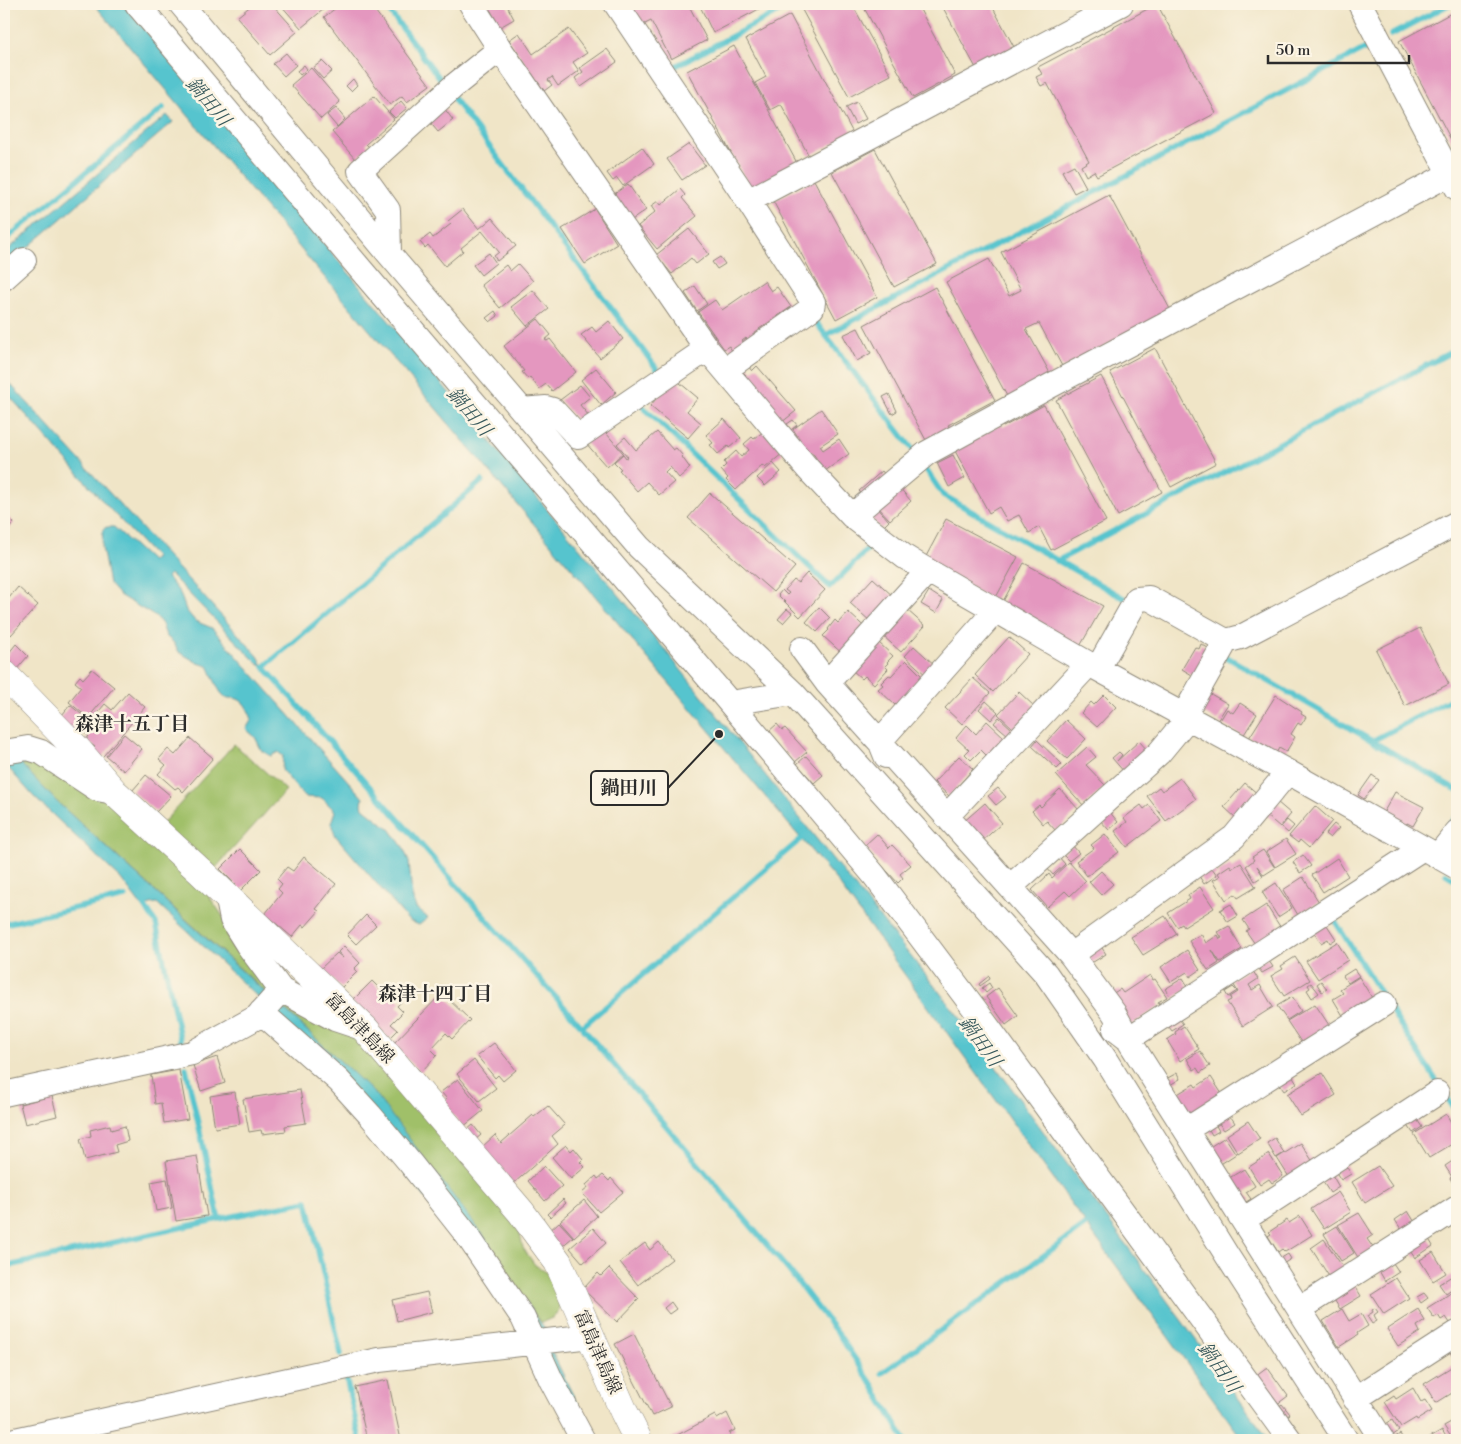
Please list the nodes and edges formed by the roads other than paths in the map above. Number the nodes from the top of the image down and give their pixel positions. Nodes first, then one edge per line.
1 (137, 4) edge
2 (181, 4) edge
3 (471, 4) edge
4 (616, 4) edge
5 (1121, 4) edge
6 (1360, 4) edge
7 (500, 49) junction
8 (1455, 178) edge
9 (748, 201) junction
10 (389, 254) junction
11 (24, 260) dead end
12 (4, 278) edge
13 (707, 349) junction
14 (725, 370) junction
15 (522, 410) junction
16 (852, 516) junction
17 (1457, 523) edge
18 (928, 571) junction
19 (996, 610) junction
20 (1226, 641) junction
21 (802, 649) dead end
22 (1094, 666) junction
23 (4, 674) edge
24 (827, 683) junction
25 (793, 693) junction
26 (730, 703) junction
27 (1186, 716) junction
28 (880, 741) junction
29 (11, 751) edge
30 (1288, 772) junction
31 (114, 792) junction
32 (947, 816) junction
33 (1457, 832) edge
34 (925, 839) junction
35 (1439, 857) edge
36 (1010, 887) junction
37 (228, 900) junction
38 (1071, 955) junction
39 (1046, 974) junction
40 (271, 1002) junction
41 (1384, 1004) dead end
42 (365, 1029) junction
43 (1128, 1039) junction
44 (1437, 1093) dead end
45 (4, 1094) edge
46 (1186, 1130) junction
47 (1457, 1208) edge
48 (1243, 1220) junction
49 (1299, 1309) junction
50 (1457, 1332) edge
51 (591, 1336) junction
52 (542, 1342) junction
53 (1356, 1399) junction
54 (15, 1440) edge
55 (583, 1440) edge
56 (638, 1440) edge
57 (1290, 1440) edge
58 (1346, 1440) edge
59 (1382, 1440) edge

1 - 26 street
2 - 10 street
3 - 7 street
4 - 9 street
5 - 9 street
6 - 8 street
7 - 10 street
7 - 13 street
8 - 16 street
9 - 14 street
10 - 15 street
11 - 12 street
13 - 14 street
13 - 15 street
14 - 16 street
15 - 25 street
16 - 18 street
17 - 20 street
18 - 19 street
18 - 24 street
19 - 22 street
19 - 28 street
20 - 22 street
20 - 27 street
21 - 24 street
22 - 27 street
22 - 32 street
23 - 31 main road, 富島津島線
24 - 28 street
25 - 26 street
25 - 34 street
26 - 57 street
27 - 30 street
27 - 36 street
28 - 32 street
28 - 34 street
29 - 31 street
30 - 35 street
30 - 38 street
31 - 37 main road, 富島津島線
32 - 36 street
33 - 35 street
34 - 39 street
35 - 43 street
36 - 38 street
37 - 40 street
37 - 42 main road, 富島津島線
38 - 43 street
39 - 43 street
39 - 58 street
40 - 42 street
40 - 45 street
40 - 52 street
41 - 46 street
42 - 51 main road, 富島津島線
43 - 46 street
44 - 48 street
46 - 48 street
47 - 49 street
48 - 49 street
49 - 53 street
50 - 53 street
51 - 52 street
51 - 56 main road, 富島津島線
52 - 54 street
52 - 55 street
53 - 59 street

